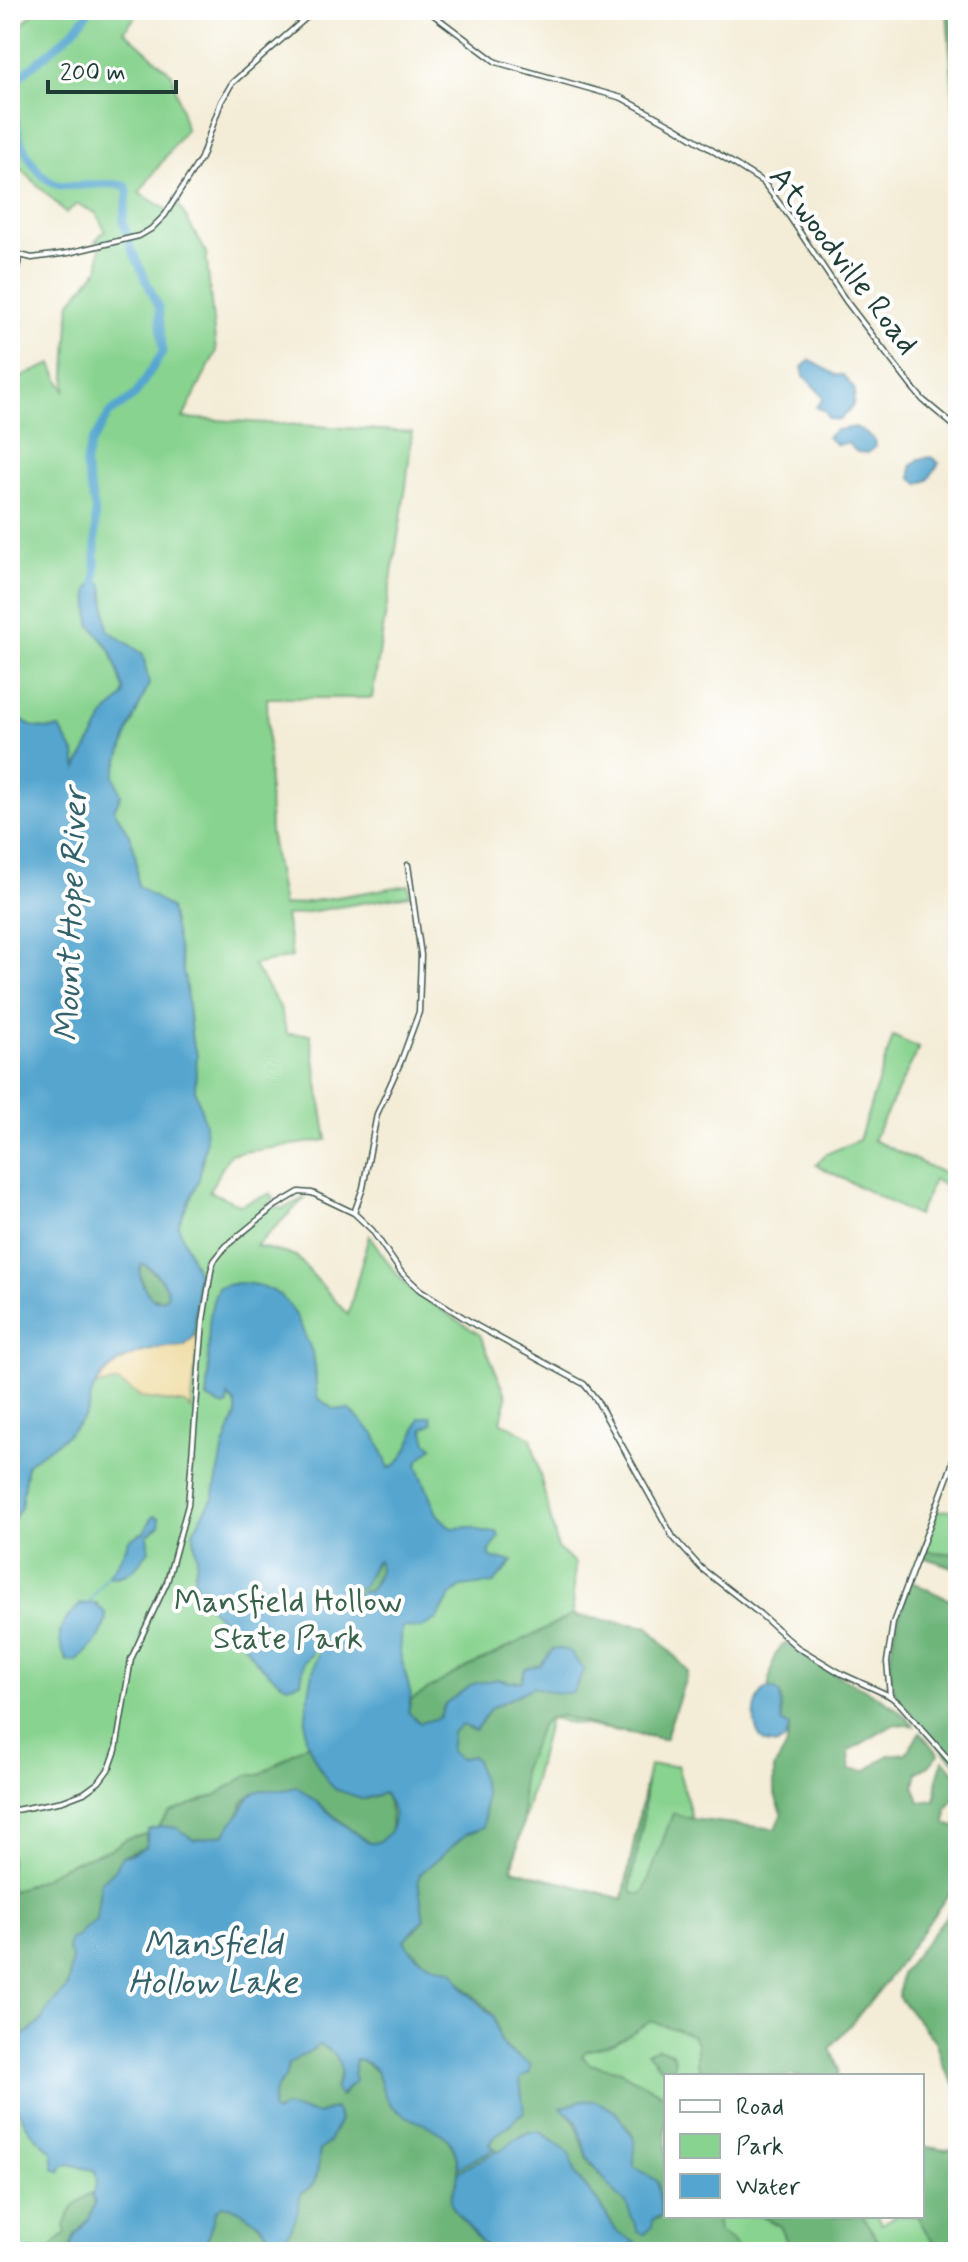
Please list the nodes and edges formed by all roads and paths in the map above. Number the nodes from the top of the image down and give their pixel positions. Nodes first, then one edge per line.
1 (315, 10) edge
2 (427, 10) edge
3 (10, 241) edge
4 (20, 255) junction
5 (10, 345) edge
6 (958, 429) edge
7 (408, 865) dead end
8 (354, 1213) junction
9 (958, 1437) edge
10 (890, 1696) junction
11 (958, 1770) edge
12 (10, 1811) edge

1 - 4 street
2 - 6 street, Atwoodville Road
3 - 4 street
4 - 5 street
7 - 8 street
8 - 10 street
8 - 12 street
9 - 10 street
10 - 11 street

